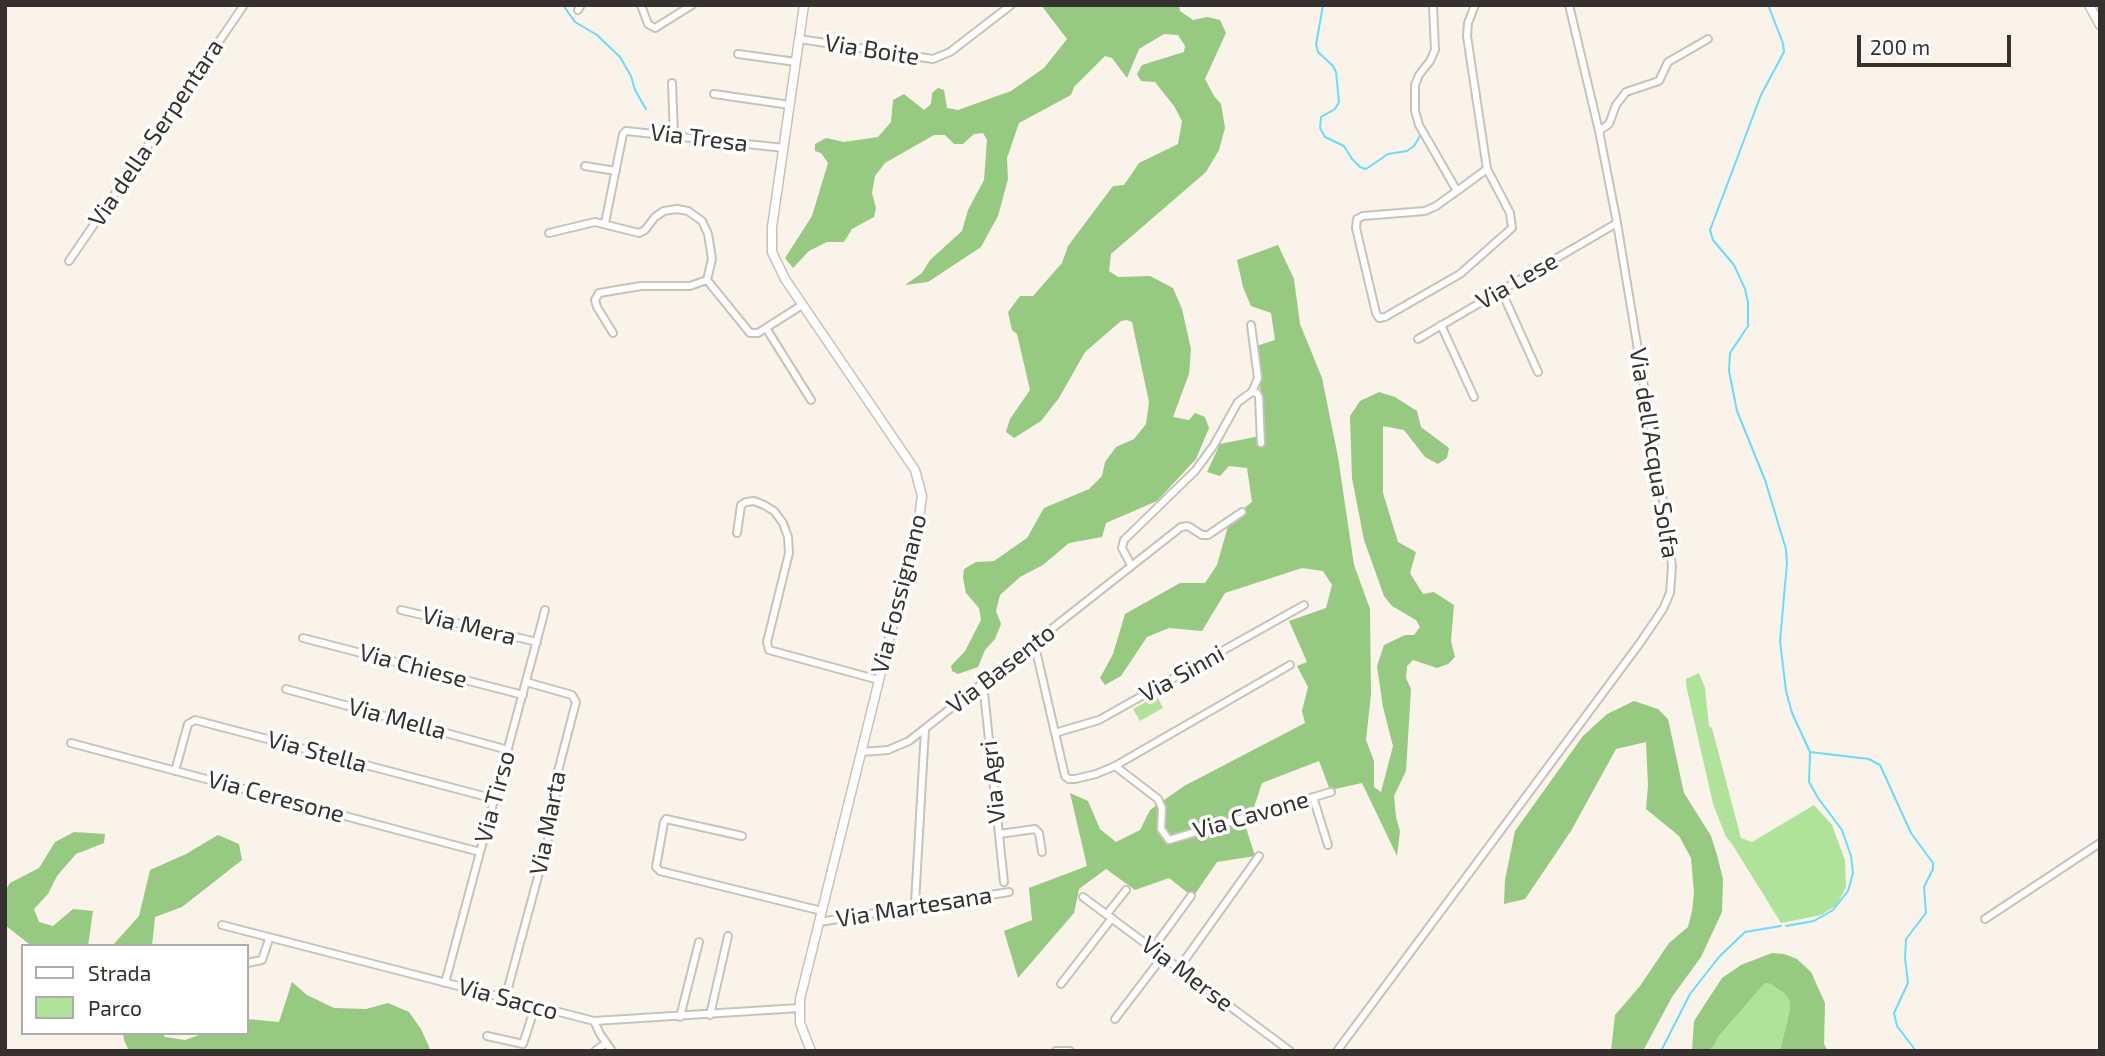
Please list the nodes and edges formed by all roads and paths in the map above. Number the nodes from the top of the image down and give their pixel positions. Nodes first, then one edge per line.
1 (244, 5) edge
2 (641, 5) edge
3 (692, 5) edge
4 (804, 5) edge
5 (1011, 5) edge
6 (1433, 5) edge
7 (1475, 5) edge
8 (1569, 5) edge
9 (2089, 5) edge
10 (2100, 25) edge
11 (799, 39) junction
12 (1708, 39) dead end
13 (738, 54) dead end
14 (796, 62) junction
15 (672, 83) dead end
16 (714, 94) dead end
17 (790, 105) junction
18 (1599, 131) junction
19 (674, 135) junction
20 (783, 148) junction
21 (585, 166) dead end
22 (1487, 169) junction
23 (616, 171) junction
24 (1457, 191) junction
25 (606, 223) junction
26 (1617, 223) junction
27 (549, 233) dead end
28 (69, 261) dead end
29 (707, 280) junction
30 (1501, 290) junction
31 (802, 304) junction
32 (1251, 325) dead end
33 (1441, 325) junction
34 (766, 328) junction
35 (613, 333) dead end
36 (1418, 339) dead end
37 (1538, 372) dead end
38 (1252, 392) junction
39 (1474, 397) dead end
40 (811, 400) dead end
41 (1261, 443) dead end
42 (1242, 512) dead end
43 (737, 533) dead end
44 (1131, 565) junction
45 (1304, 605) dead end
46 (401, 610) dead end
47 (545, 610) dead end
48 (303, 638) dead end
49 (537, 642) junction
50 (1034, 642) junction
51 (1290, 665) dead end
52 (879, 680) junction
53 (526, 682) junction
54 (983, 683) junction
55 (286, 689) dead end
56 (523, 695) junction
57 (925, 729) junction
58 (1055, 733) junction
59 (71, 743) dead end
60 (508, 750) junction
61 (861, 752) junction
62 (1115, 766) junction
63 (175, 771) junction
64 (1331, 792) dead end
65 (1313, 797) junction
66 (495, 799) junction
67 (999, 834) junction
68 (741, 836) dead end
69 (2100, 843) edge
70 (1328, 845) dead end
71 (481, 852) junction
72 (1042, 852) dead end
73 (1259, 856) dead end
74 (1004, 882) dead end
75 (1126, 890) dead end
76 (1009, 892) dead end
77 (1191, 896) dead end
78 (1083, 897) dead end
79 (915, 903) dead end
80 (822, 911) junction
81 (1109, 916) junction
82 (1985, 919) dead end
83 (819, 922) junction
84 (222, 925) dead end
85 (728, 936) dead end
86 (269, 939) junction
87 (699, 942) dead end
88 (1153, 948) junction
89 (1163, 956) junction
90 (248, 963) edge
91 (1180, 968) junction
92 (445, 983) junction
93 (1061, 984) dead end
94 (505, 999) junction
95 (535, 1007) junction
96 (799, 1008) junction
97 (710, 1015) junction
98 (680, 1017) junction
99 (1115, 1019) dead end
100 (594, 1021) junction
101 (486, 1036) dead end
102 (606, 1042) junction
103 (595, 1051) edge
104 (612, 1051) edge
105 (811, 1051) edge
106 (1056, 1051) edge
107 (1070, 1051) edge
108 (1290, 1051) edge
109 (1337, 1051) edge

1 - 28 street, Via della Serpentara
2 - 3 street
4 - 11 street, Via Fossignano
5 - 11 street, Via Boite
6 - 24 street
7 - 22 street
8 - 18 street, Via dell'Acqua Solfa
9 - 10 street
11 - 14 street, Via Fossignano
12 - 18 street
13 - 14 street
14 - 17 street, Via Fossignano
15 - 19 street
16 - 17 street
17 - 20 street, Via Fossignano
18 - 26 street, Via dell'Acqua Solfa
19 - 20 street, Via Tresa
19 - 23 street, Via Tresa
20 - 31 street, Via Fossignano
21 - 23 street
22 - 24 street
22 - 24 street
23 - 25 street, Via Tresa
25 - 27 street
25 - 29 street
26 - 30 street, Via Lese
26 - 109 street, Via dell'Acqua Solfa
29 - 34 street
29 - 35 street
30 - 33 street, Via Lese
30 - 37 street
31 - 34 street
31 - 52 street, Via Fossignano
32 - 38 street
33 - 36 street, Via Lese
33 - 39 street
34 - 40 street
38 - 41 street
38 - 44 street
42 - 44 street, Via Basento
43 - 52 street
44 - 50 street, Via Basento
45 - 58 street, Via Sinni
46 - 49 street, Via Mera
47 - 49 street, Via Tirso
48 - 56 street, Via Chiese
49 - 53 street, Via Tirso
50 - 54 street, Via Basento
50 - 58 street
51 - 62 street, Via Sinni
52 - 61 street, Via Fossignano
53 - 56 street, Via Tirso
53 - 94 street, Via Marta
54 - 57 street, Via Basento
54 - 67 street, Via Agri
55 - 60 street, Via Mella
56 - 60 street, Via Tirso
57 - 61 street, Via Basento
57 - 79 street
58 - 62 street
59 - 63 street, Via Ceresone
60 - 66 street, Via Tirso
61 - 80 street, Via Fossignano
62 - 65 street, Via Cavone
63 - 66 street, Via Stella
63 - 71 street, Via Ceresone
64 - 65 street, Via Cavone
65 - 70 street
66 - 71 street, Via Tirso
67 - 72 street
67 - 74 street, Via Agri
68 - 80 street
69 - 82 street
71 - 92 street, Via Tirso
73 - 91 street
75 - 81 street
76 - 83 street, Via Martesana
77 - 88 street
78 - 81 street, Via Merse
80 - 83 street, Via Fossignano
81 - 88 street, Via Merse
81 - 93 street
83 - 96 street, Via Fossignano
84 - 86 street, Via Sacco
85 - 97 street
86 - 90 street
86 - 92 street, Via Sacco
87 - 98 street
88 - 89 street, Via Merse
89 - 91 street, Via Merse
89 - 99 street
91 - 108 street, Via Merse
92 - 94 street, Via Sacco
94 - 95 street, Via Sacco
95 - 100 street, Via Sacco
95 - 101 street
96 - 97 street, Via Sacco
96 - 105 street, Via Fossignano
97 - 98 street, Via Sacco
98 - 100 street, Via Sacco
100 - 102 street
102 - 103 street
102 - 104 street
106 - 107 street

